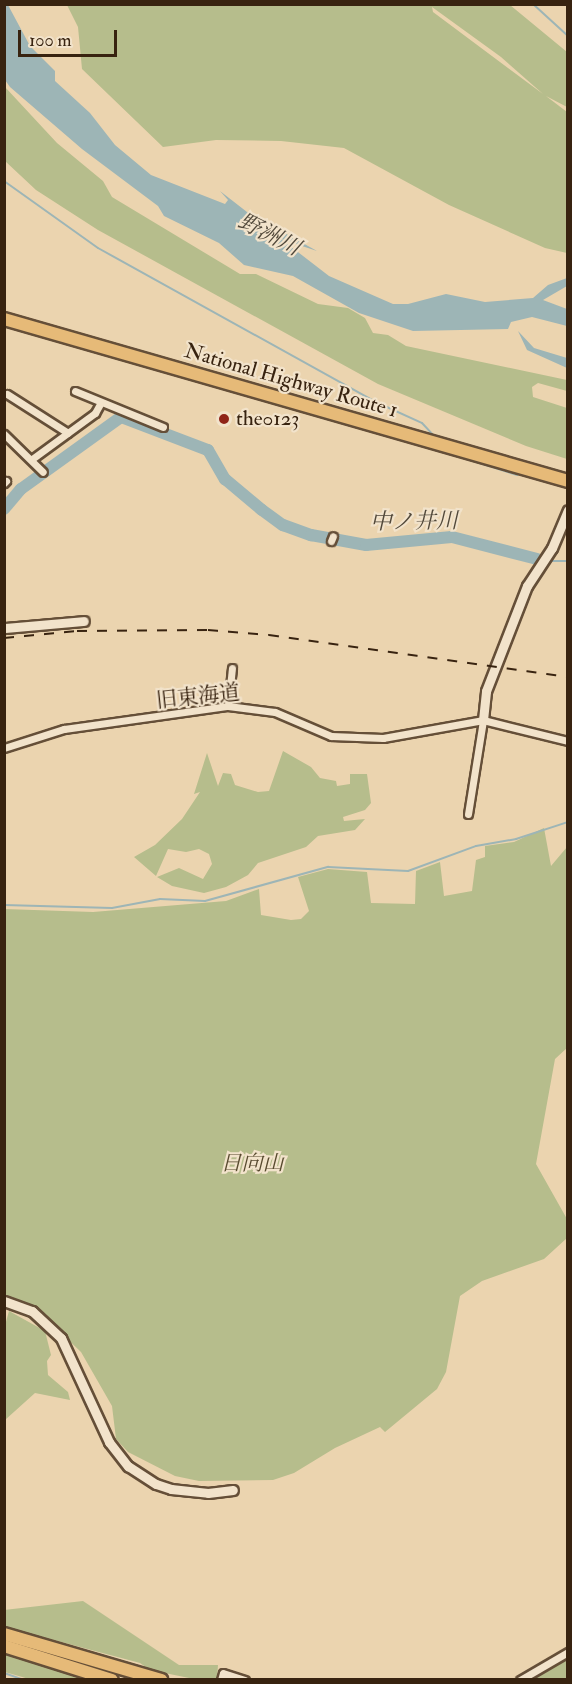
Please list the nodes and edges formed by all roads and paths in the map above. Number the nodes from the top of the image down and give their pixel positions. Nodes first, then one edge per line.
1 (4, 319) edge
2 (75, 392) dead end
3 (7, 394) dead end
4 (100, 404) junction
5 (162, 427) dead end
6 (68, 433) junction
7 (4, 434) edge
8 (32, 459) junction
9 (43, 472) dead end
10 (567, 481) edge
11 (567, 510) edge
12 (84, 621) dead end
13 (4, 628) edge
14 (232, 668) dead end
15 (228, 706) junction
16 (483, 720) junction
17 (567, 741) edge
18 (4, 748) edge
19 (468, 814) dead end
20 (4, 1301) edge
21 (233, 1490) dead end
22 (4, 1634) edge
23 (4, 1646) edge
24 (567, 1652) edge
25 (112, 1680) edge
26 (161, 1680) edge
27 (221, 1680) edge
28 (245, 1680) edge
29 (520, 1680) edge

1 - 10 highway, National Highway Route 1
2 - 4 street
3 - 6 street
4 - 5 street
4 - 6 street
6 - 8 street
7 - 8 street
8 - 9 street
11 - 16 street
12 - 13 street
14 - 15 street
15 - 16 street, 旧東海道
15 - 18 street, 旧東海道
16 - 17 street, 旧東海道
16 - 19 street
20 - 21 street
22 - 26 highway
23 - 25 highway
24 - 29 street
27 - 28 street

